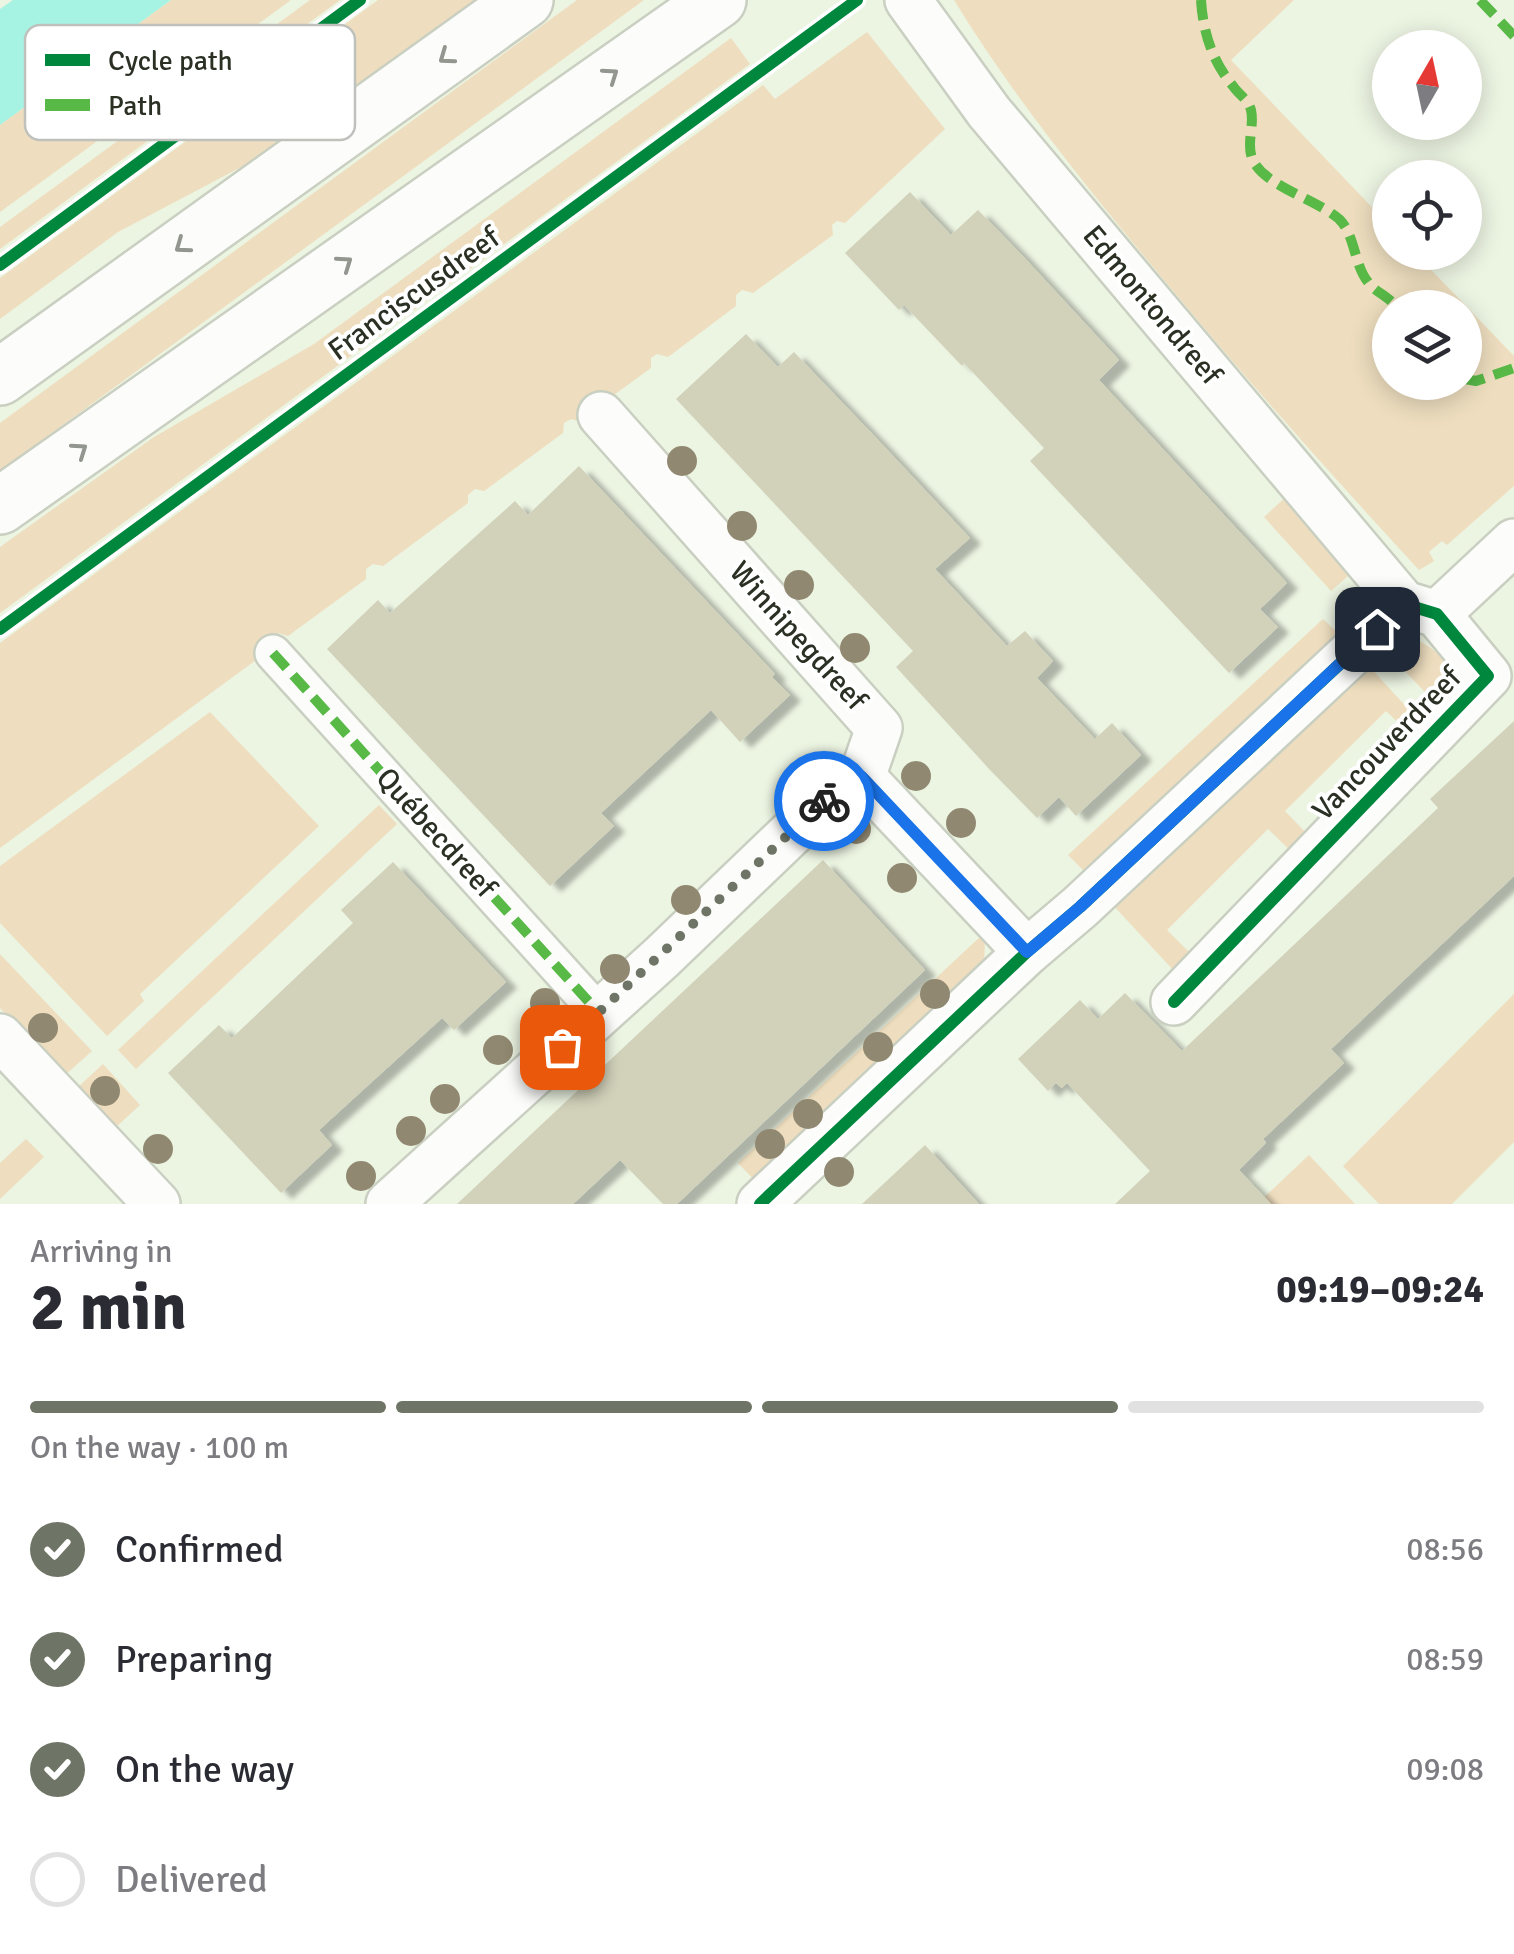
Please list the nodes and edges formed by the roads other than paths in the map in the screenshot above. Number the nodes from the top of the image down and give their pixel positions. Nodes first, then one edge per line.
1 (525, 0) edge
2 (718, 0) edge
3 (908, 0) edge
4 (355, 122) edge
5 (330, 140) edge
6 (0, 376) edge
7 (601, 415) dead end
8 (0, 506) edge
9 (1514, 542) edge
10 (1421, 609) junction
11 (274, 654) dead end
12 (862, 777) junction
13 (1027, 952) junction
14 (1174, 1002) dead end
15 (599, 1013) junction
16 (0, 1037) edge
17 (785, 1197) edge
18 (157, 1204) edge
19 (389, 1204) edge

1 -> 4 main road
8 -> 2 main road
3 - 10 street, Edmontondreef
5 -> 6 main road
7 - 12 street, Winnipegdreef
9 - 10 street
10 - 13 street
10 - 14 street, Vancouverdreef
11 - 15 street, Québecdreef
12 - 13 street
12 - 15 street
13 - 17 street
15 - 19 street
16 - 18 street

